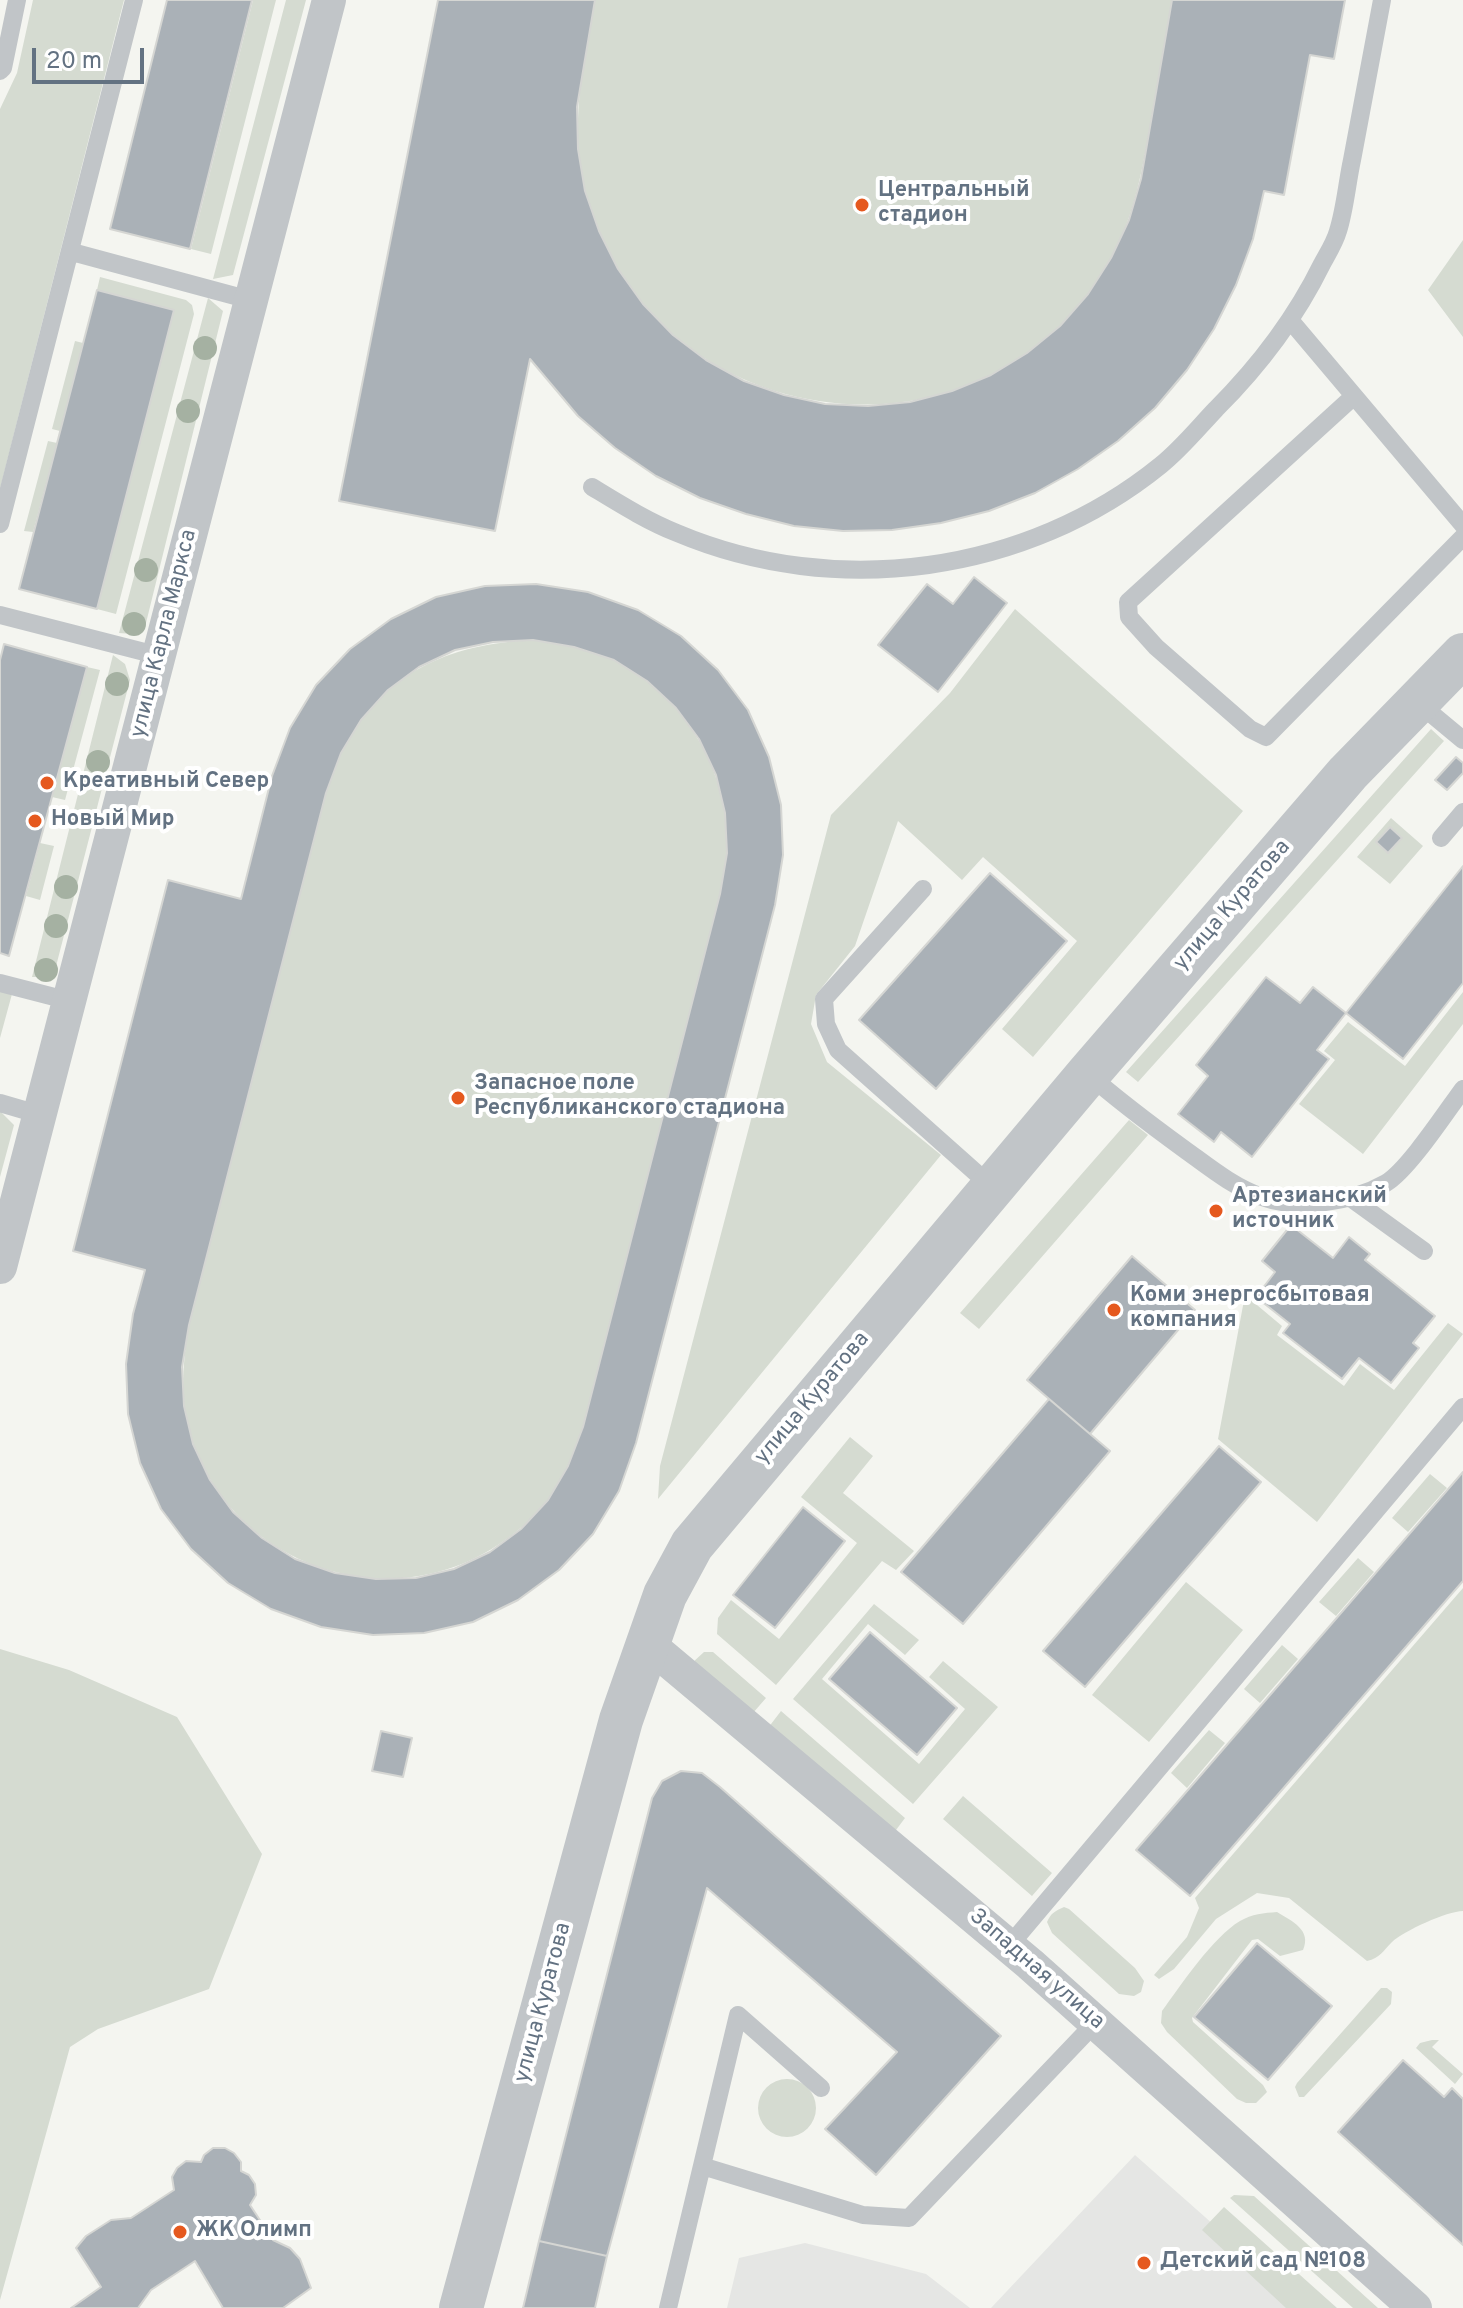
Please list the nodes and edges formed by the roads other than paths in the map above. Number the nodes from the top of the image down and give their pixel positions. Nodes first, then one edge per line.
1 (17, 0) edge
2 (134, 0) edge
3 (329, 0) edge
4 (1382, 0) edge
5 (0, 71) edge
6 (72, 252) junction
7 (250, 300) junction
8 (1290, 320) junction
9 (1354, 396) junction
10 (592, 487) dead end
11 (0, 524) edge
12 (1463, 525) edge
13 (1463, 537) edge
14 (0, 615) edge
15 (1463, 655) edge
16 (160, 656) junction
17 (1416, 701) junction
18 (1463, 740) edge
19 (1463, 812) edge
20 (1441, 838) dead end
21 (923, 889) dead end
22 (0, 983) edge
23 (70, 1001) junction
24 (1088, 1074) junction
25 (1463, 1089) edge
26 (0, 1103) edge
27 (41, 1115) junction
28 (992, 1187) junction
29 (1352, 1199) junction
30 (1424, 1251) dead end
31 (0, 1267) edge
32 (1463, 1407) edge
33 (647, 1643) junction
34 (1009, 1946) junction
35 (1096, 2022) junction
36 (821, 2088) dead end
37 (702, 2166) junction
38 (461, 2308) edge
39 (668, 2308) edge
40 (1415, 2308) edge

1 - 5 lane
2 - 6 lane
3 - 7 street, улица Карла Маркса
4 - 8 lane
6 - 7 lane
6 - 11 lane
7 - 16 street, улица Карла Маркса
8 - 9 lane
8 - 10 lane
9 - 12 lane
9 - 13 lane
14 - 16 lane
15 - 17 street, улица Куратова
16 - 23 street, улица Карла Маркса
17 - 18 lane
17 - 24 street, улица Куратова
19 - 20 lane
21 - 28 lane
22 - 23 lane
23 - 27 street, улица Карла Маркса
24 - 28 street, улица Куратова
24 - 29 lane
25 - 29 lane
26 - 27 lane
27 - 31 street, улица Карла Маркса
28 - 33 street, улица Куратова
29 - 30 lane
32 - 34 lane
33 - 34 street, Западная улица
33 - 38 street, улица Куратова
34 - 35 street, Западная улица
35 - 37 lane
35 - 40 street, Западная улица
36 - 37 lane
37 - 39 lane

